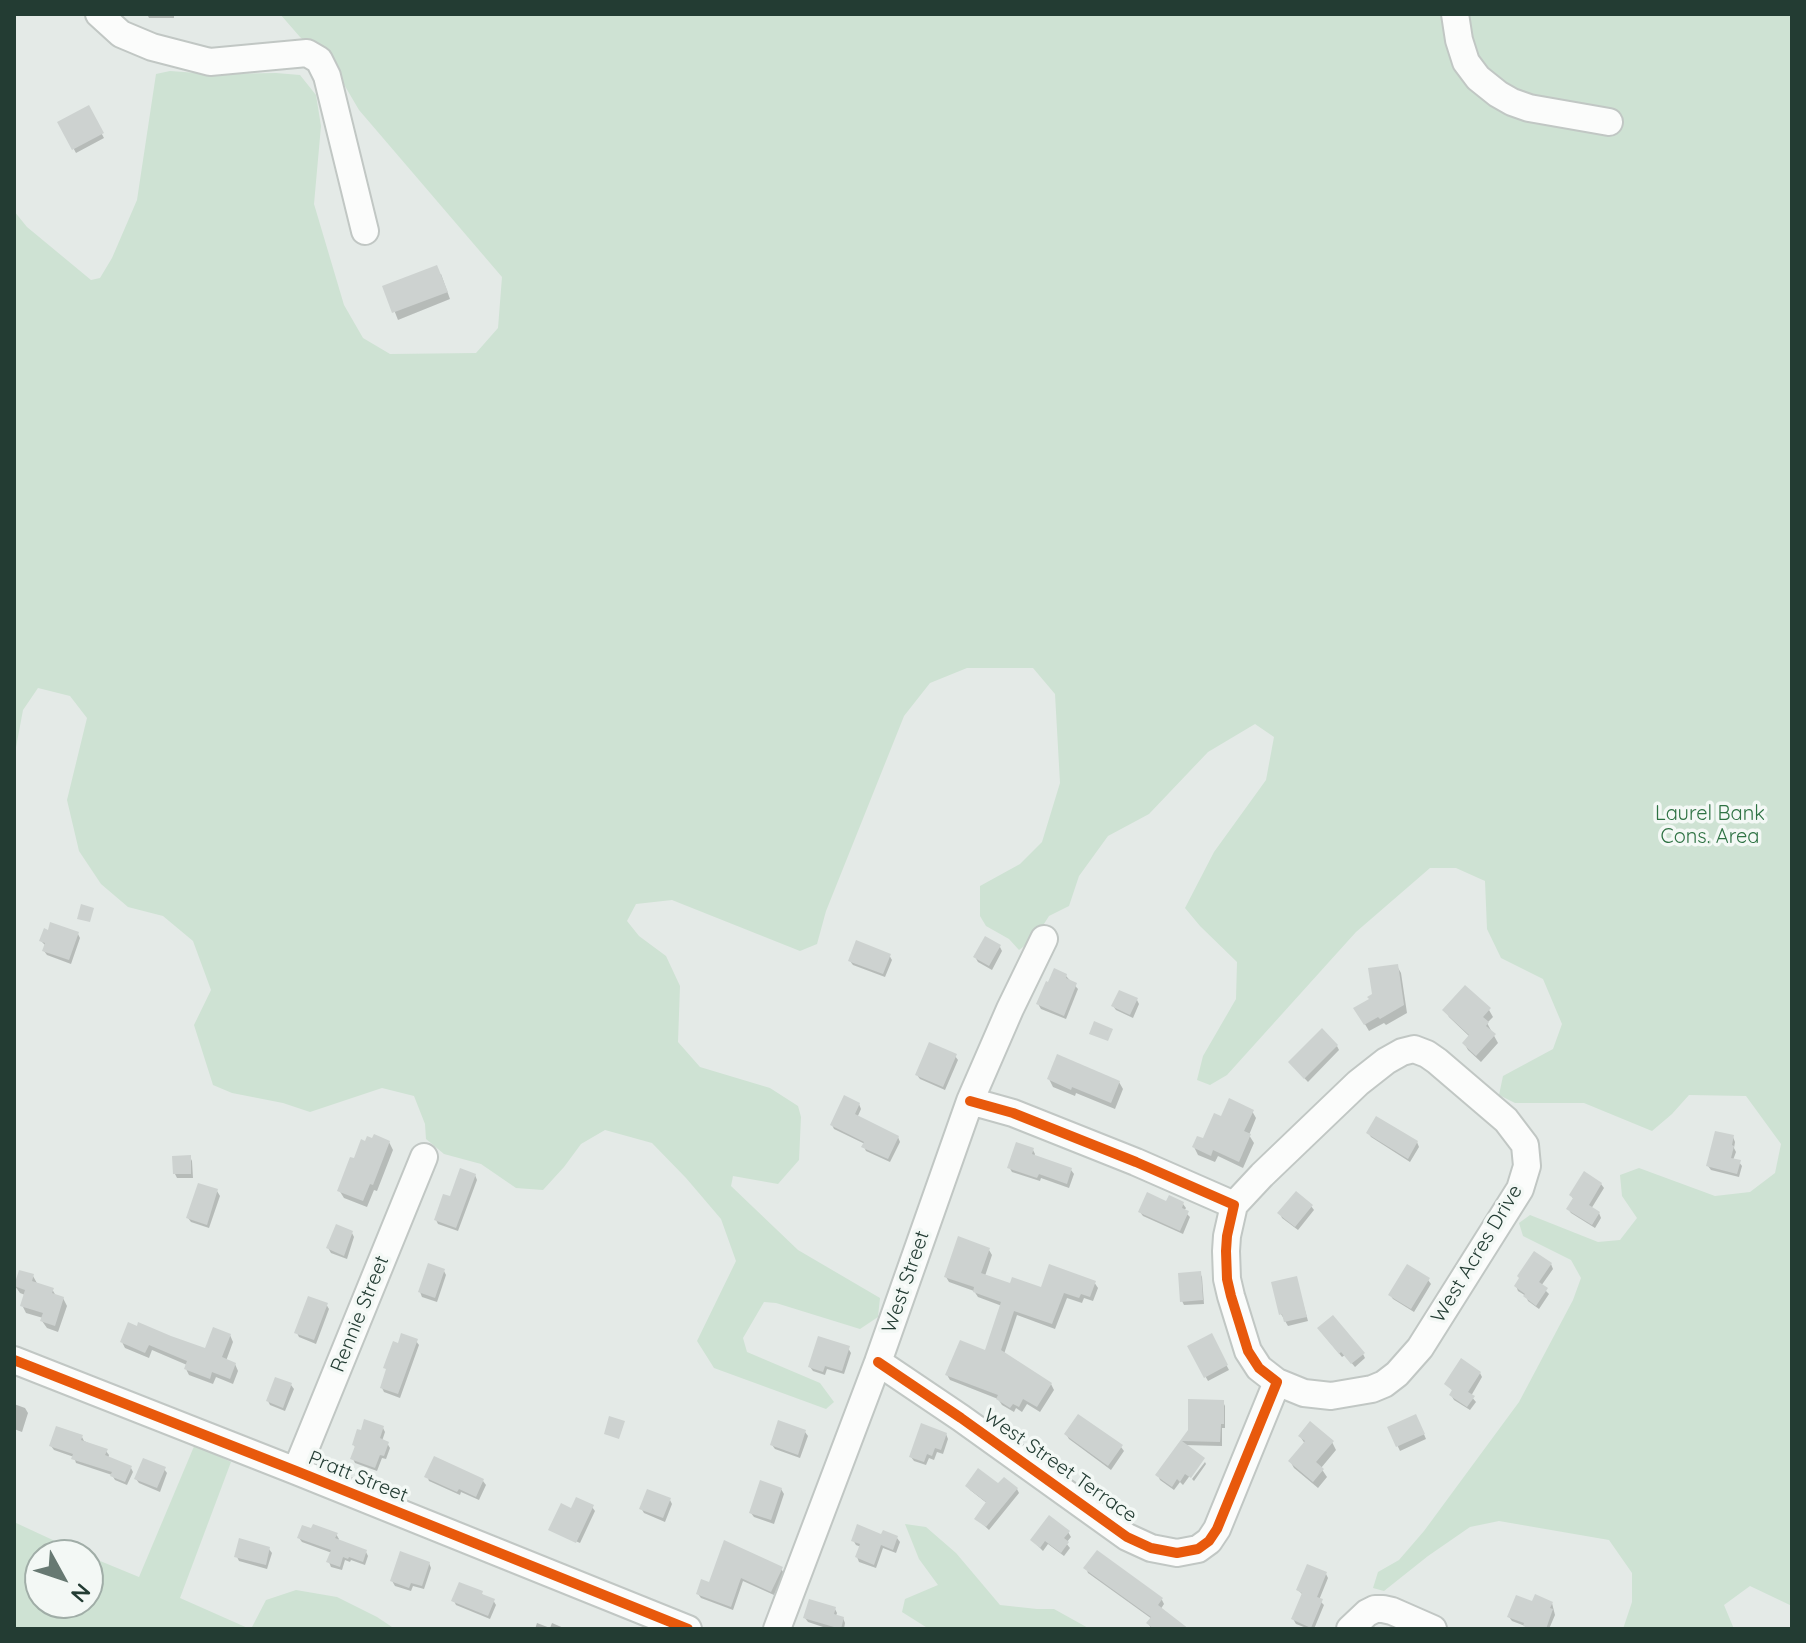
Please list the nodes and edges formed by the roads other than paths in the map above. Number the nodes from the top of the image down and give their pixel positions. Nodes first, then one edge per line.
1 (99, 14) edge
2 (1455, 14) edge
3 (1609, 122) dead end
4 (365, 231) dead end
5 (1044, 939) dead end
6 (970, 1101) junction
7 (424, 1157) dead end
8 (1234, 1205) junction
9 (14, 1360) edge
10 (878, 1362) junction
11 (1277, 1382) junction
12 (296, 1471) junction
13 (688, 1629) edge
14 (777, 1629) edge
15 (1350, 1629) edge
16 (1433, 1629) edge

1 - 4 street
2 - 3 street
5 - 6 street, West Street
6 - 8 street
6 - 10 street, West Street
7 - 12 street, Rennie Street
8 - 11 street
8 - 11 street, West Acres Drive
9 - 12 street, Pratt Street
10 - 11 street, West Street Terrace
10 - 14 street, West Street
12 - 13 street, Pratt Street
15 - 16 street

